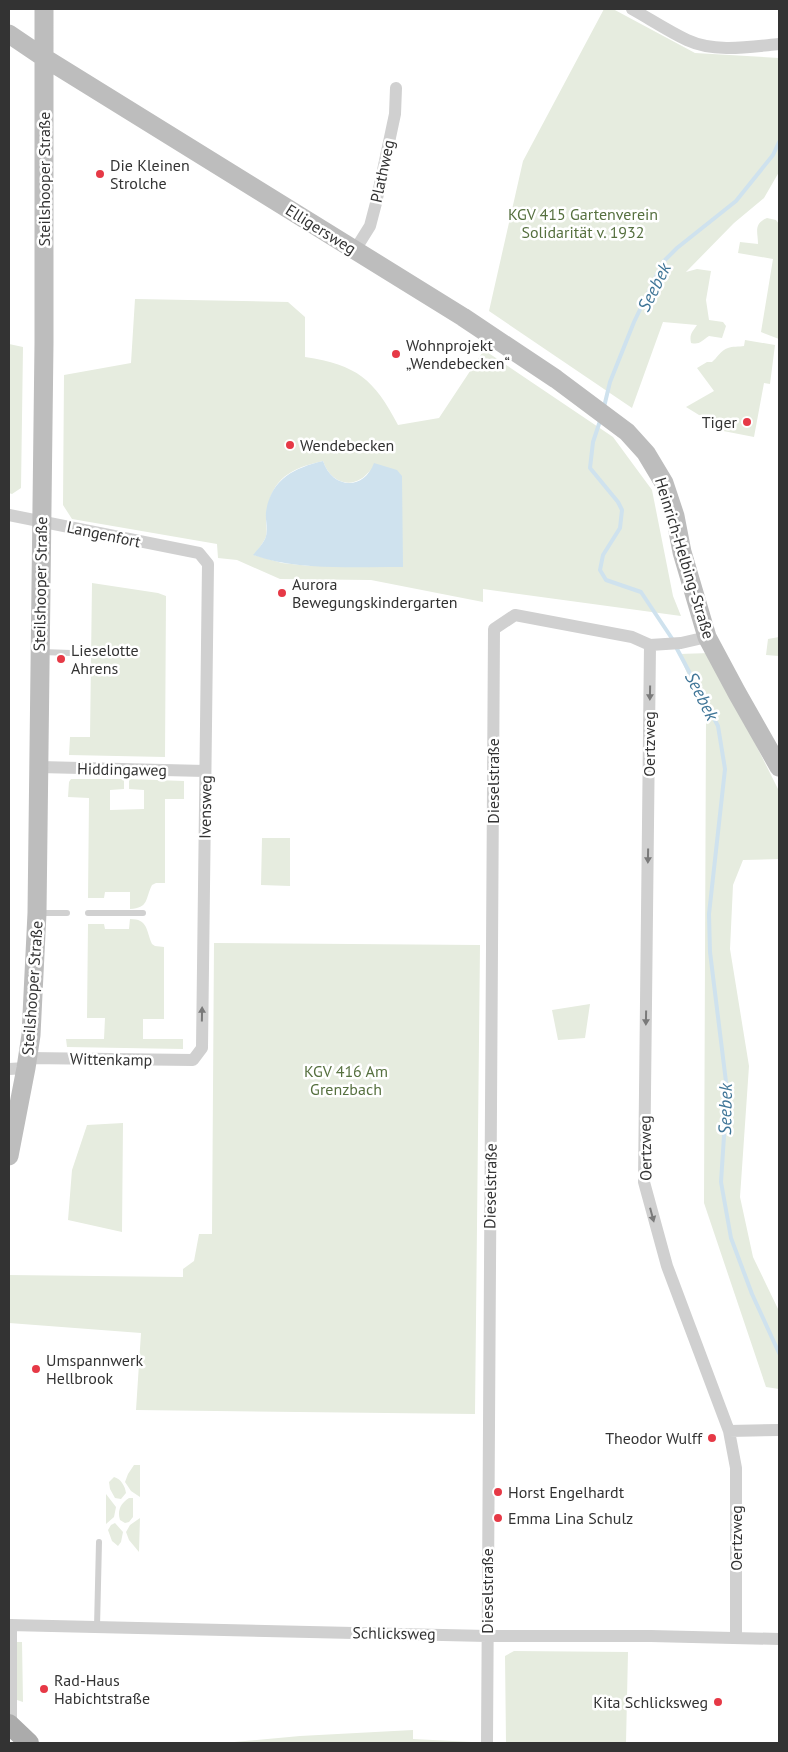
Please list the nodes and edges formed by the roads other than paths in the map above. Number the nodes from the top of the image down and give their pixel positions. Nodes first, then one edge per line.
1 (44, 9) edge
2 (632, 9) edge
3 (9, 34) edge
4 (779, 44) edge
5 (43, 57) junction
6 (396, 88) dead end
7 (356, 250) junction
8 (621, 427) joint
9 (9, 515) edge
10 (41, 521) junction
11 (200, 553) joint
12 (707, 637) junction
13 (650, 645) junction
14 (39, 652) junction
15 (71, 653) dead end
16 (91, 653) dead end
17 (101, 654) dead end
18 (39, 767) junction
19 (779, 767) edge
20 (205, 771) junction
21 (37, 913) junction
22 (67, 913) dead end
23 (88, 913) dead end
24 (143, 913) dead end
25 (193, 1060) joint
26 (21, 1065) edge
27 (9, 1156) edge
28 (779, 1430) edge
29 (729, 1431) junction
30 (99, 1542) dead end
31 (10, 1625) edge
32 (97, 1627) junction
33 (487, 1636) junction
34 (736, 1638) junction
35 (779, 1639) edge
36 (10, 1725) edge
37 (29, 1743) edge
38 (487, 1743) edge

1 - 5 street, Steilshooper Straße
2 - 4 street
3 - 5 street, Elligersweg
5 - 7 street, Elligersweg
5 - 10 street, Steilshooper Straße
6 - 7 street, Plathweg
7 - 8 street, Elligersweg
8 - 12 street, Heinrich-Helbing-Straße
9 - 10 street, Langenfort
10 - 11 street, Langenfort
10 - 14 street, Steilshooper Straße
11 - 20 street, Ivensweg
12 - 13 street
12 - 19 street, Heinrich-Helbing-Straße
13 -> 29 street, Oertzweg
13 - 33 street, Dieselstraße
14 - 15 lane
14 - 18 street, Steilshooper Straße
16 - 17 lane
18 - 20 street, Hiddingaweg
18 - 21 street, Steilshooper Straße
25 -> 20 street, Ivensweg
21 - 22 lane
21 - 26 street, Steilshooper Straße
23 - 24 lane
25 - 26 street, Wittenkamp
26 - 27 street, Steilshooper Straße
28 - 29 street
29 - 34 street, Oertzweg
30 - 32 lane
31 - 32 street, Schlicksweg
31 - 36 street
32 - 33 street, Schlicksweg
33 - 34 street, Schlicksweg
33 - 38 street, Dieselstraße
34 - 35 street, Schlicksweg
36 - 37 main road

